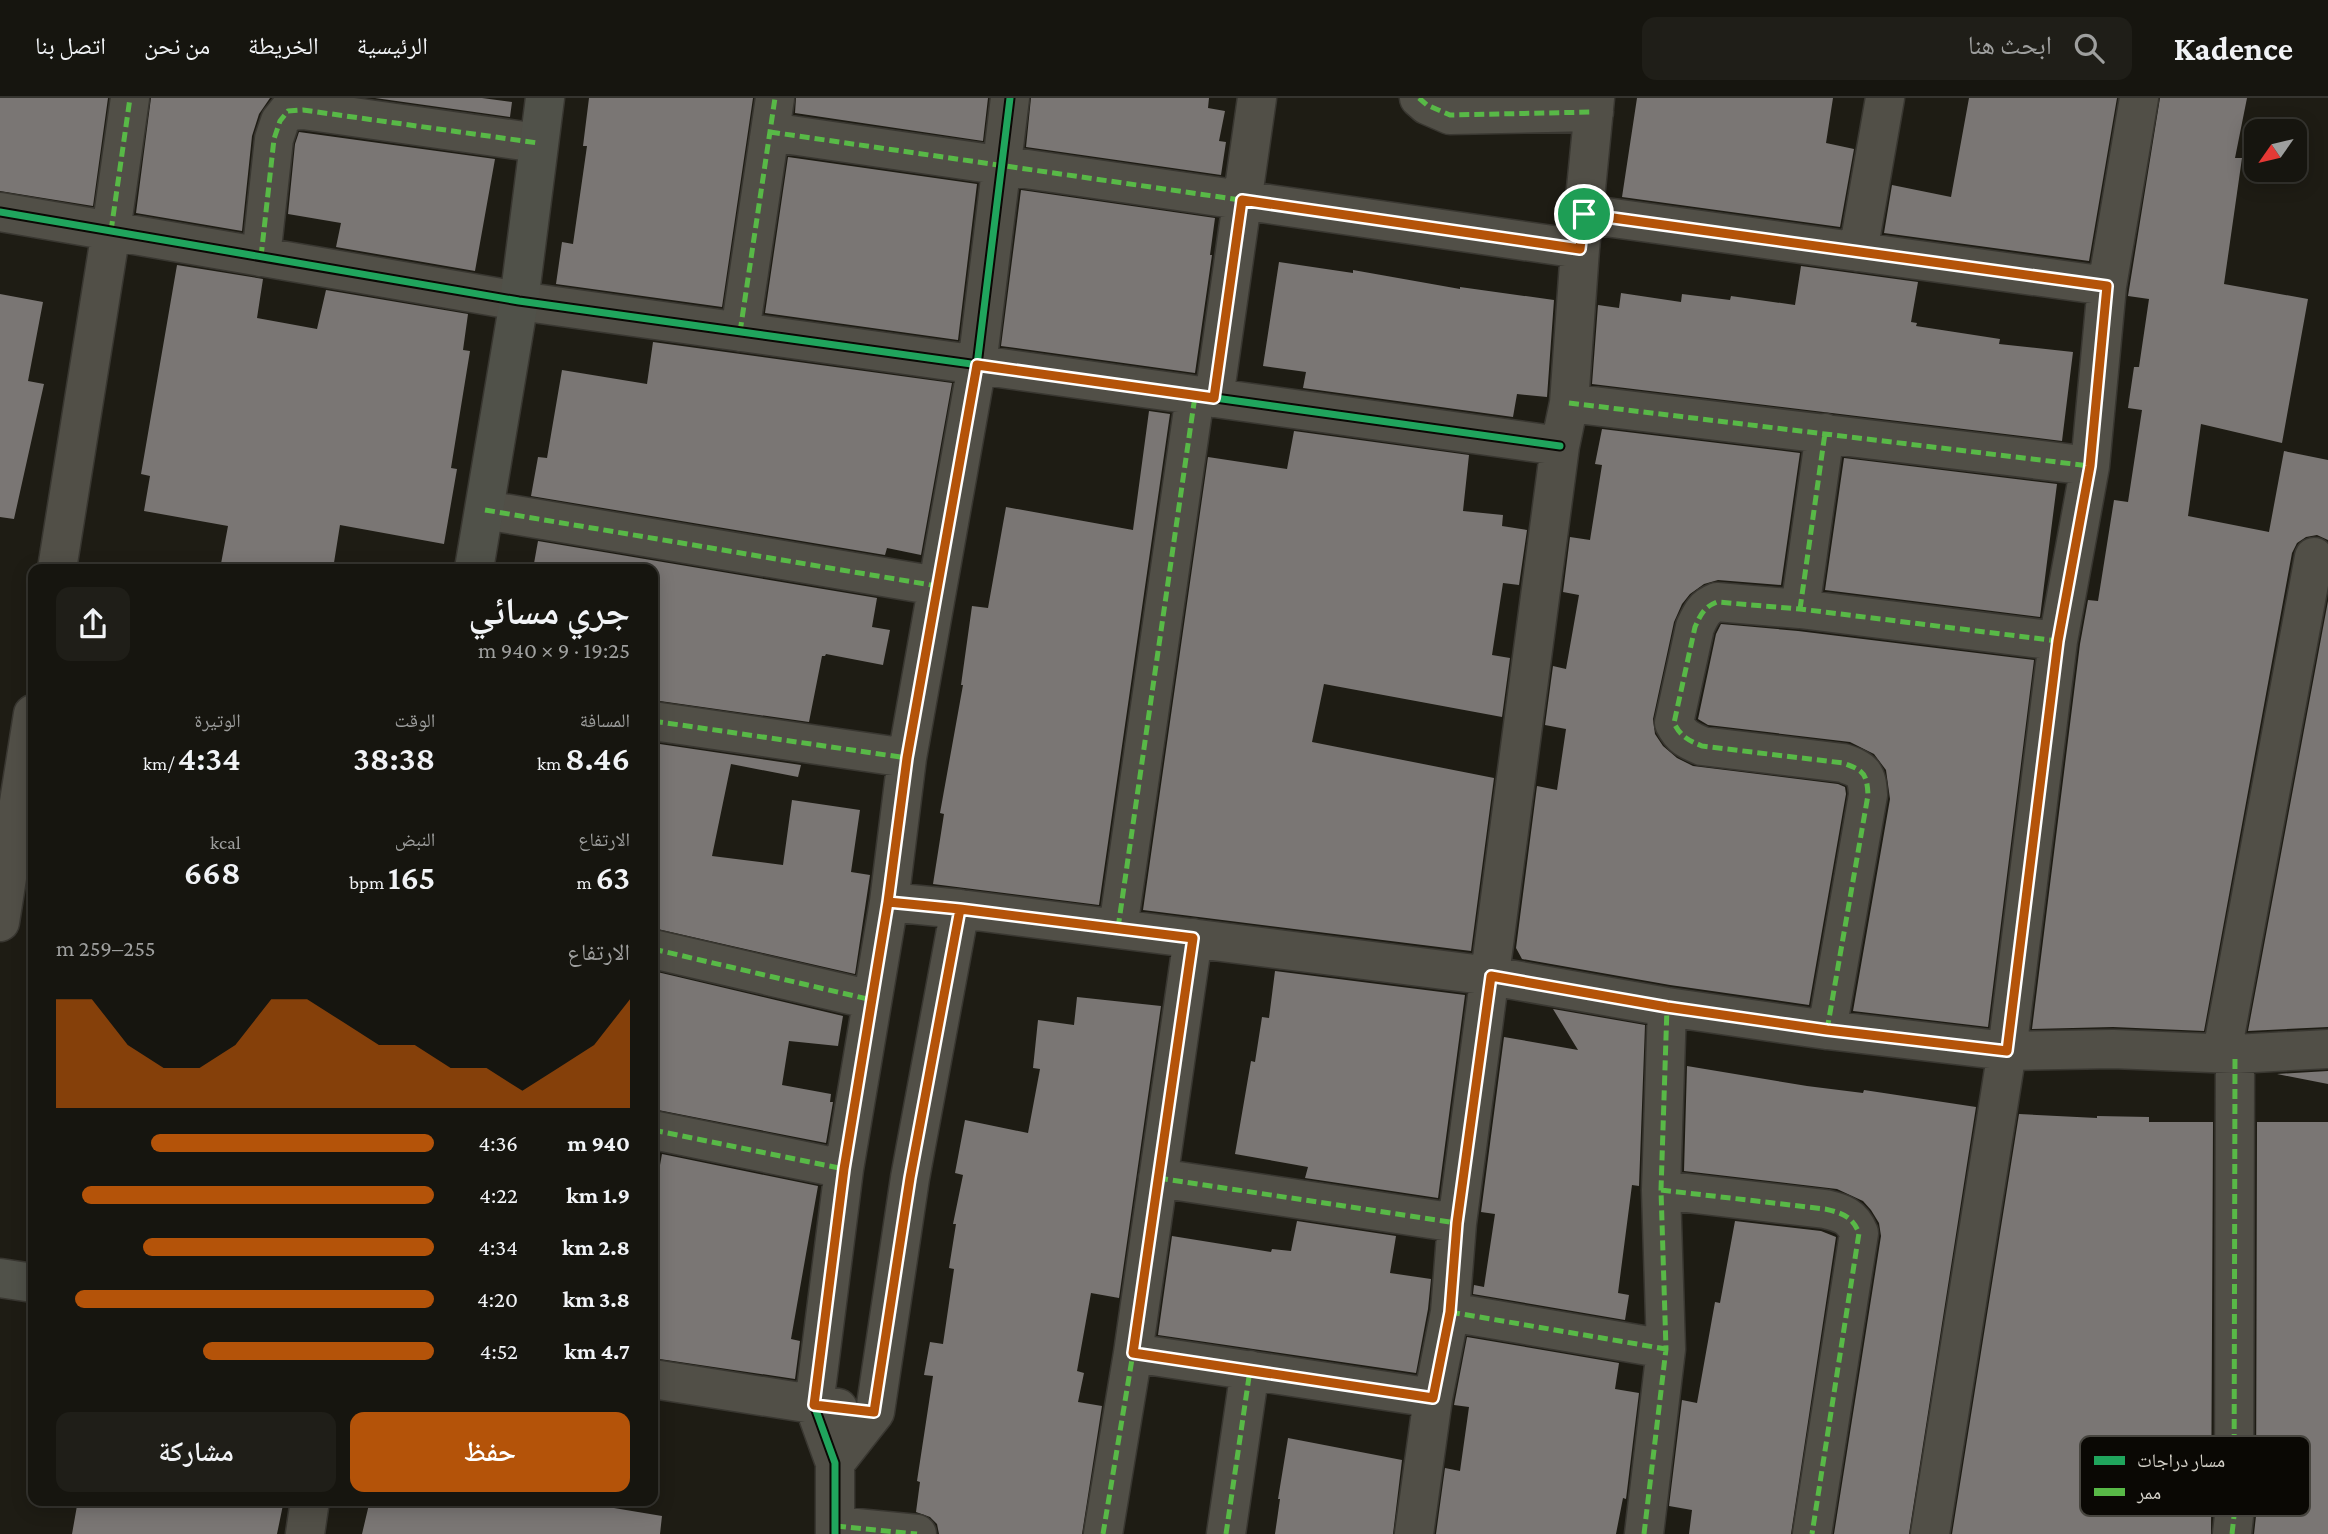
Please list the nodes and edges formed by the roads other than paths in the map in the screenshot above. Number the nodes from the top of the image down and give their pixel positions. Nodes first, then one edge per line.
1 (130, 98) edge
2 (545, 98) edge
3 (1010, 98) edge
4 (1256, 98) edge
5 (1419, 98) edge
6 (1885, 98) edge
7 (2139, 98) edge
8 (1595, 105) edge
9 (773, 115) edge
10 (538, 143) junction
11 (1001, 165) junction
12 (1242, 200) junction
13 (0, 212) edge
14 (111, 231) junction
15 (1582, 232) junction
16 (1857, 252) junction
17 (261, 257) junction
18 (2107, 286) junction
19 (519, 301) junction
20 (740, 332) junction
21 (977, 365) junction
22 (1205, 397) junction
23 (1569, 403) junction
24 (1825, 433) junction
25 (1560, 446) junction
26 (2090, 466) junction
27 (485, 510) junction
28 (2314, 557) dead end
29 (58, 564) edge
30 (475, 564) edge
31 (937, 586) junction
32 (1800, 609) junction
33 (2058, 641) junction
34 (658, 722) edge
35 (28, 746) edge
36 (907, 758) junction
37 (888, 902) junction
38 (960, 909) junction
39 (0, 922) edge
40 (1118, 929) junction
41 (1193, 938) junction
42 (658, 950) edge
43 (1491, 976) junction
44 (873, 1000) junction
45 (1667, 1007) junction
46 (1827, 1030) junction
47 (2328, 1049) edge
48 (2007, 1051) junction
49 (2229, 1053) junction
50 (658, 1131) edge
51 (844, 1169) junction
52 (1158, 1178) junction
53 (1661, 1190) junction
54 (1457, 1223) junction
55 (0, 1279) edge
56 (28, 1282) edge
57 (1450, 1312) junction
58 (1666, 1349) junction
59 (1133, 1353) junction
60 (1250, 1370) junction
61 (658, 1380) edge
62 (1433, 1398) junction
63 (814, 1405) junction
64 (874, 1412) junction
65 (2233, 1436) edge
66 (835, 1463) junction
67 (309, 1506) edge
68 (2234, 1516) edge
69 (835, 1530) edge
70 (305, 1534) edge
71 (917, 1534) edge
72 (1103, 1534) edge
73 (1226, 1534) edge
74 (1414, 1534) edge
75 (1644, 1534) edge
76 (1812, 1534) edge
77 (1930, 1534) edge
78 (2232, 1534) edge

1 - 14 street
2 - 10 street
3 - 11 street
4 - 12 street
5 - 8 street
6 - 16 street
7 - 18 street
8 - 15 street
9 - 11 street
9 - 20 street
10 - 17 street
10 - 19 street
11 - 12 street
11 - 21 street
12 - 15 street
12 - 22 street
13 - 14 street
14 - 17 street
14 - 29 street
15 - 16 street
15 - 23 street
16 - 18 street
17 - 19 street
18 - 26 street
19 - 20 street
19 - 27 street
20 - 21 street
21 - 22 street
21 - 31 street
22 - 25 street
22 - 40 street
23 - 24 street
23 - 25 street
24 - 26 street
24 - 32 street
25 - 43 street
26 - 33 street
27 - 30 street
27 - 31 street
28 - 49 street
31 - 36 street
32 - 33 street
32 - 46 street
33 - 48 street
34 - 36 street
35 - 39 street
36 - 37 street
37 - 38 street
37 - 44 street
38 - 40 street
38 - 64 street
40 - 41 street
41 - 43 street
41 - 52 street
42 - 44 street
43 - 45 street
43 - 54 street
44 - 51 street
45 - 46 street
45 - 53 street
46 - 48 street
47 - 49 street
48 - 49 street
48 - 77 street
49 - 65 street
50 - 51 street
51 - 63 street
52 - 54 street
52 - 59 street
53 - 58 street
53 - 76 street
54 - 57 street
55 - 56 street
57 - 58 street
57 - 62 street
58 - 75 street
59 - 60 street
59 - 72 street
60 - 62 street
60 - 73 street
61 - 63 street
62 - 74 street
63 - 64 street
63 - 66 street
64 - 66 street
66 - 69 street
67 - 70 street
68 - 78 street
69 - 71 street

